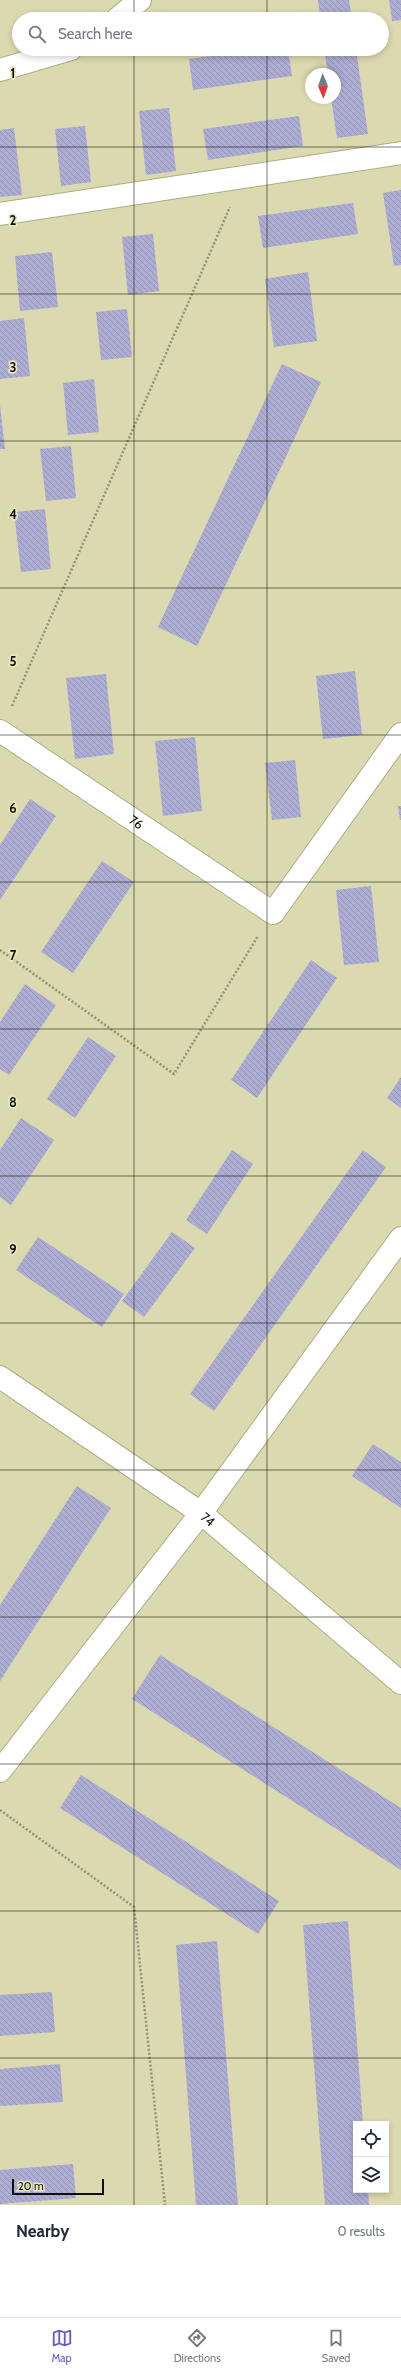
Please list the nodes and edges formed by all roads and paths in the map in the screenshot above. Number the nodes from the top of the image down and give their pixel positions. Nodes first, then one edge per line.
1 (140, 0) edge
2 (125, 12) edge
3 (47, 56) edge
4 (0, 70) edge
5 (401, 153) edge
6 (243, 177) junction
7 (0, 214) edge
8 (0, 732) edge
9 (401, 734) edge
10 (272, 913) junction
11 (0, 950) edge
12 (401, 1238) edge
13 (0, 1377) edge
14 (201, 1513) junction
15 (401, 1683) edge
16 (0, 1771) edge
17 (0, 1810) edge
18 (165, 2205) edge

1 - 2 street
3 - 4 street
5 - 6 street
6 - 7 street
6 - 8 path
8 - 10 street, 76
9 - 10 street
10 - 11 path
12 - 14 street
13 - 14 street, 74
14 - 15 street, 74
14 - 16 street
17 - 18 path

